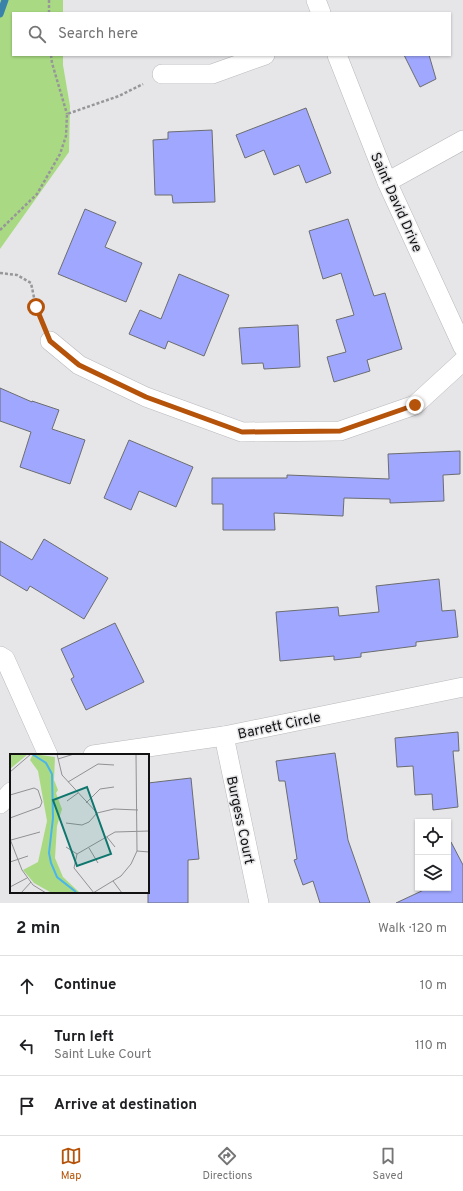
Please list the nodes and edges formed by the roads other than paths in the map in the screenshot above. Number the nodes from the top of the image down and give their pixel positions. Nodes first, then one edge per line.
1 (316, 0) edge
2 (321, 12) edge
3 (262, 56) edge
4 (337, 56) edge
5 (162, 74) road end
6 (463, 140) edge
7 (387, 182) junction
8 (50, 341) road end
9 (463, 348) edge
10 (463, 361) edge
11 (0, 656) edge
12 (463, 687) edge
13 (224, 736) junction
14 (48, 754) edge
15 (100, 754) edge
16 (10, 793) edge
17 (0, 804) edge
18 (259, 903) edge

1 - 2 street
3 - 5 street
4 - 7 street, Saint David Drive
6 - 7 street
7 - 9 street, Saint David Drive
8 - 10 street
11 - 14 street
12 - 13 street, Barrett Circle
13 - 15 street, Barrett Circle
13 - 18 street, Burgess Court
16 - 17 street

